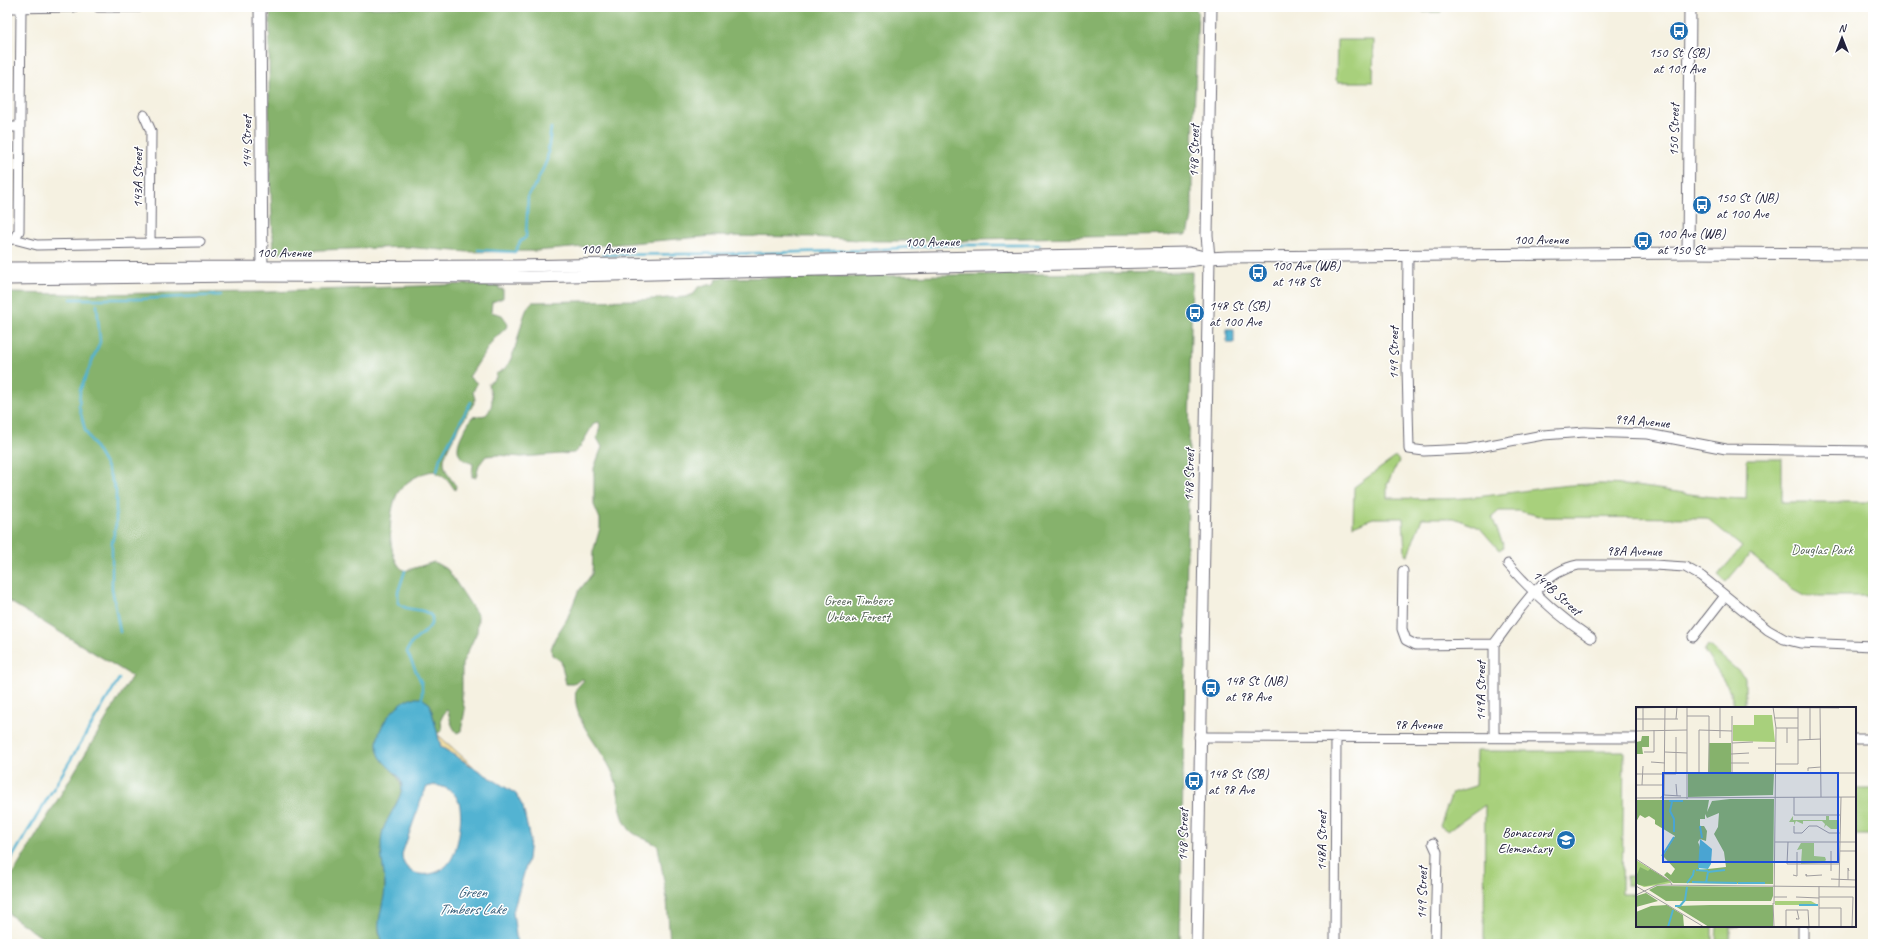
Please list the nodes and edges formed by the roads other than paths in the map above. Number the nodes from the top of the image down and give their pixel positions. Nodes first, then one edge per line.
1 (74, 7) edge
2 (98, 7) edge
3 (139, 7) edge
4 (260, 7) edge
5 (1211, 7) edge
6 (1690, 7) edge
7 (7, 8) edge
8 (21, 8) edge
9 (144, 115) dead end
10 (7, 127) edge
11 (19, 127) junction
12 (11, 240) edge
13 (200, 242) dead end
14 (150, 244) junction
15 (1688, 253) junction
16 (1873, 254) edge
17 (1408, 256) junction
18 (1209, 258) junction
19 (7, 268) edge
20 (262, 272) junction
21 (7, 279) edge
22 (1409, 449) joint
23 (1873, 451) edge
24 (1508, 564) dead end
25 (1403, 571) dead end
26 (1534, 593) junction
27 (1725, 596) junction
28 (1693, 637) dead end
29 (1591, 638) dead end
30 (1494, 644) junction
31 (1873, 646) edge
32 (1199, 737) junction
33 (1336, 737) junction
34 (1494, 737) junction
35 (1636, 738) edge
36 (1856, 739) edge
37 (1873, 739) edge
38 (1433, 843) dead end
39 (1803, 927) edge
40 (1197, 944) edge
41 (1335, 944) edge
42 (1435, 944) edge
43 (1803, 944) edge

1 - 8 street
2 - 3 street
4 - 20 main road, 144 Street
5 - 18 main road, 148 Street
6 - 15 main road, 150 Street
7 - 8 street
8 - 11 street
9 - 14 street, 143A Street
10 - 11 street
11 - 12 street
12 - 14 street
13 - 14 street
15 - 16 main road, 100 Avenue
15 - 17 main road, 100 Avenue
17 - 18 main road, 100 Avenue
17 - 22 street, 149 Street
18 - 20 main road, 100 Avenue
18 - 32 main road, 148 Street
19 - 20 main road, 100 Avenue
20 - 21 main road, 100 Avenue
22 - 23 street, 99A Avenue
24 - 26 street, 149B Street
25 - 30 street
26 - 27 street, 98A Avenue
26 - 29 street, 149B Street
26 - 30 street, 98A Avenue
27 - 28 street
27 - 31 street, 98A Avenue
30 - 34 street, 149A Street
32 - 33 street, 98 Avenue
32 - 40 main road, 148 Street
33 - 34 street, 98 Avenue
33 - 41 street, 148A Street
34 - 35 street, 98 Avenue
36 - 37 street
38 - 42 street, 149 Street
39 - 43 street

